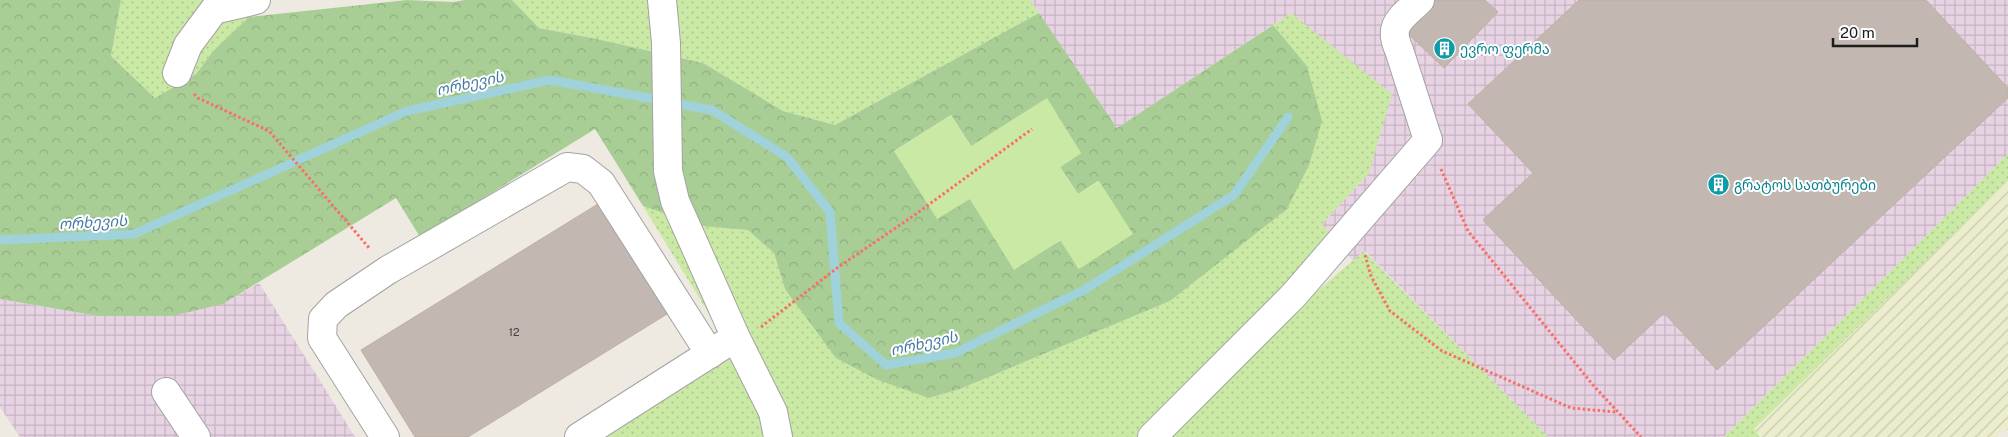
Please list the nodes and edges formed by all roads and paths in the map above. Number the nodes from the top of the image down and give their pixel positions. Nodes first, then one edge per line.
1 (256, 0) edge
2 (662, 0) edge
3 (1420, 0) edge
4 (178, 73) joint
5 (1032, 129) dead end
6 (1428, 140) junction
7 (1355, 225) junction
8 (388, 270) junction
9 (736, 338) junction
10 (710, 354) junction
11 (166, 392) dead end
12 (1617, 412) junction
13 (196, 437) edge
14 (385, 437) edge
15 (579, 437) edge
16 (778, 437) edge
17 (1152, 437) edge
18 (1641, 437) edge

1 - 4 street
2 - 9 street
3 - 6 street
4 - 8 path
5 - 9 path
6 - 7 street
6 - 12 path
7 - 12 path
7 - 17 street
8 - 10 street
8 - 14 street
9 - 10 street
9 - 16 street
10 - 15 street
11 - 13 street
12 - 18 path

